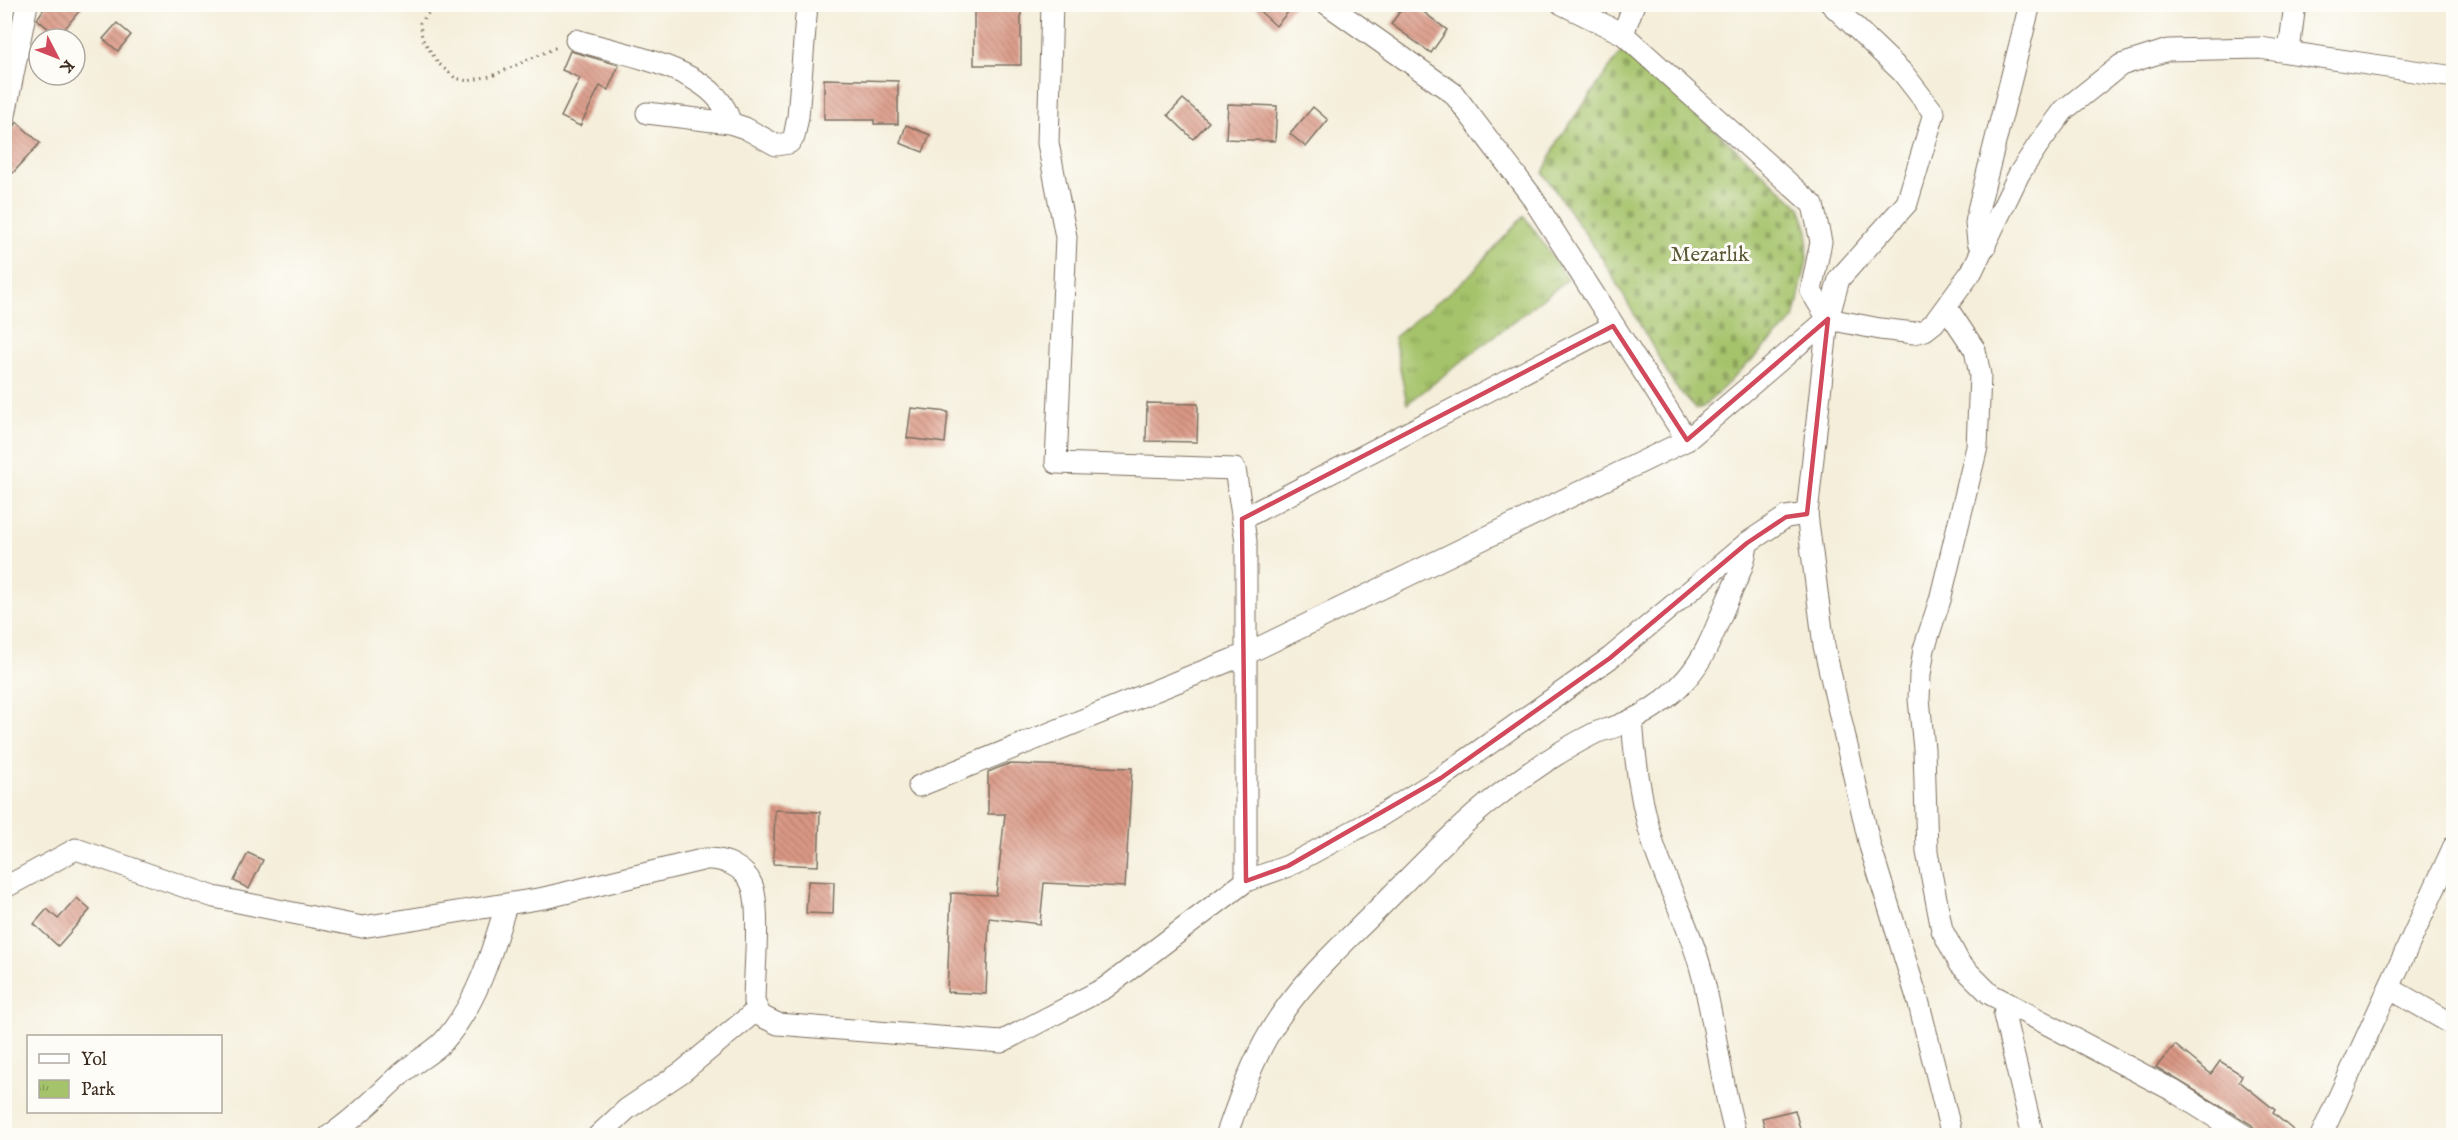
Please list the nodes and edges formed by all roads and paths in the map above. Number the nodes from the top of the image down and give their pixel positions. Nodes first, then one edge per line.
1 (27, 4) edge
2 (436, 4) edge
3 (807, 4) edge
4 (1052, 4) edge
5 (1327, 4) edge
6 (1562, 4) edge
7 (1634, 4) edge
8 (1831, 4) edge
9 (2030, 4) edge
10 (2291, 9) edge
11 (1623, 34) junction
12 (576, 39) joint
13 (2289, 51) junction
14 (2454, 77) edge
15 (647, 112) dead end
16 (4, 120) edge
17 (730, 123) junction
18 (1985, 248) junction
19 (1947, 308) junction
20 (1828, 319) junction
21 (1613, 326) junction
22 (1687, 440) junction
23 (1807, 514) junction
24 (1242, 519) junction
25 (1747, 543) junction
26 (1246, 654) junction
27 (1632, 720) junction
28 (919, 786) dead end
29 (2454, 846) edge
30 (1246, 881) junction
31 (4, 888) edge
32 (506, 905) junction
33 (2389, 988) junction
34 (2008, 1004) junction
35 (757, 1010) junction
36 (2454, 1024) edge
37 (329, 1136) edge
38 (598, 1136) edge
39 (1226, 1136) edge
40 (1736, 1136) edge
41 (1952, 1136) edge
42 (2033, 1136) edge
43 (2245, 1136) edge
44 (2321, 1136) edge

1 - 16 street
2 - 12 path
3 - 17 street
4 - 24 street
5 - 21 street
6 - 11 street
7 - 11 street
8 - 20 street
9 - 18 street
10 - 13 street
11 - 20 street
12 - 17 street
13 - 14 street
13 - 18 street
15 - 17 street
18 - 19 street
19 - 20 street
19 - 34 street
20 - 22 street
20 - 23 street
21 - 22 street
21 - 24 street
22 - 26 street
23 - 25 street
23 - 41 street
24 - 26 street
25 - 27 street
25 - 30 street
26 - 28 street
26 - 30 street
27 - 39 street
27 - 40 street
29 - 33 street
30 - 35 street
31 - 32 street
32 - 35 street
32 - 37 street
33 - 36 street
33 - 44 street
34 - 42 street
34 - 43 street
35 - 38 street

